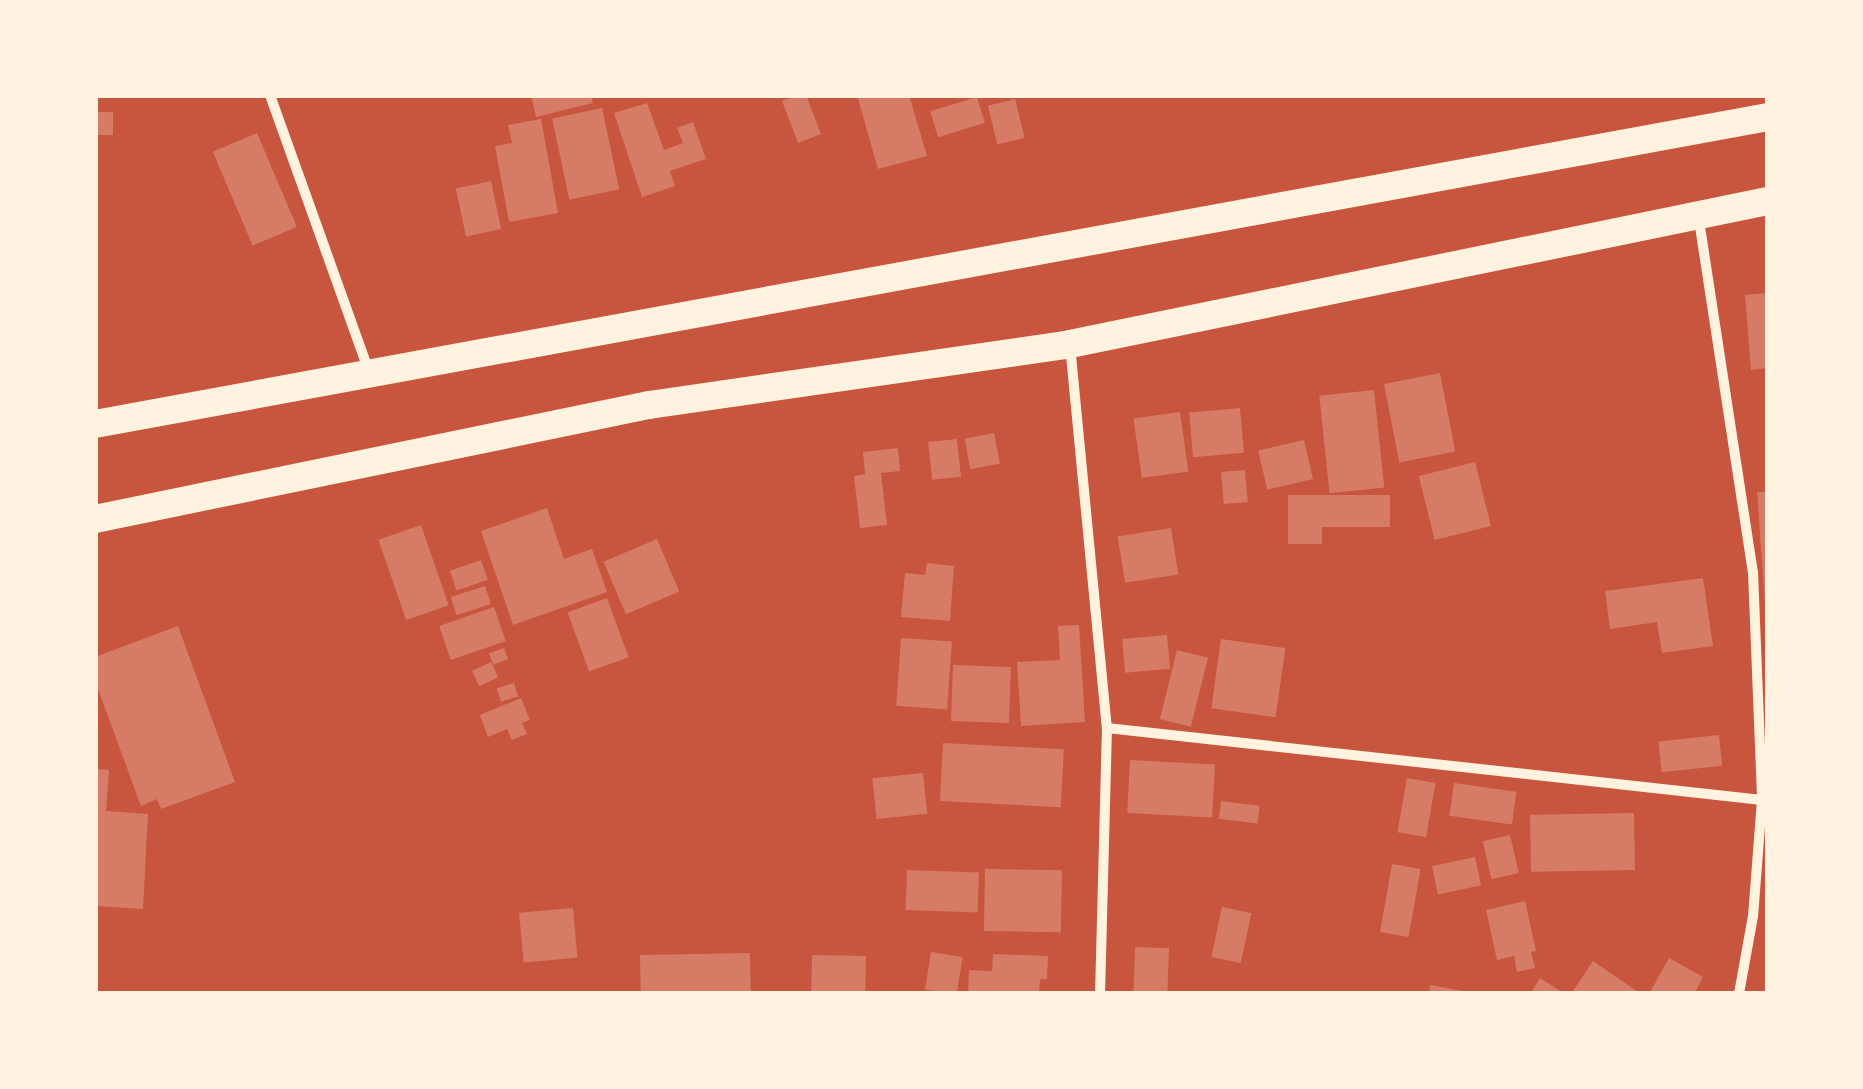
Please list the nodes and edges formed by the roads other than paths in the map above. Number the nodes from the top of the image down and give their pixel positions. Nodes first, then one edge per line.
1 (270, 95) edge
2 (1768, 117) edge
3 (1768, 201) edge
4 (1698, 214) junction
5 (1070, 344) junction
6 (370, 372) junction
7 (95, 424) edge
8 (95, 520) edge
9 (1107, 728) junction
10 (1762, 800) junction
11 (1100, 994) edge
12 (1739, 994) edge

1 - 6 street
2 - 6 highway
3 - 4 highway
4 - 5 highway
4 - 10 street
5 - 8 highway
5 - 9 street
6 - 7 highway
9 - 10 street
9 - 11 street
10 - 12 street

